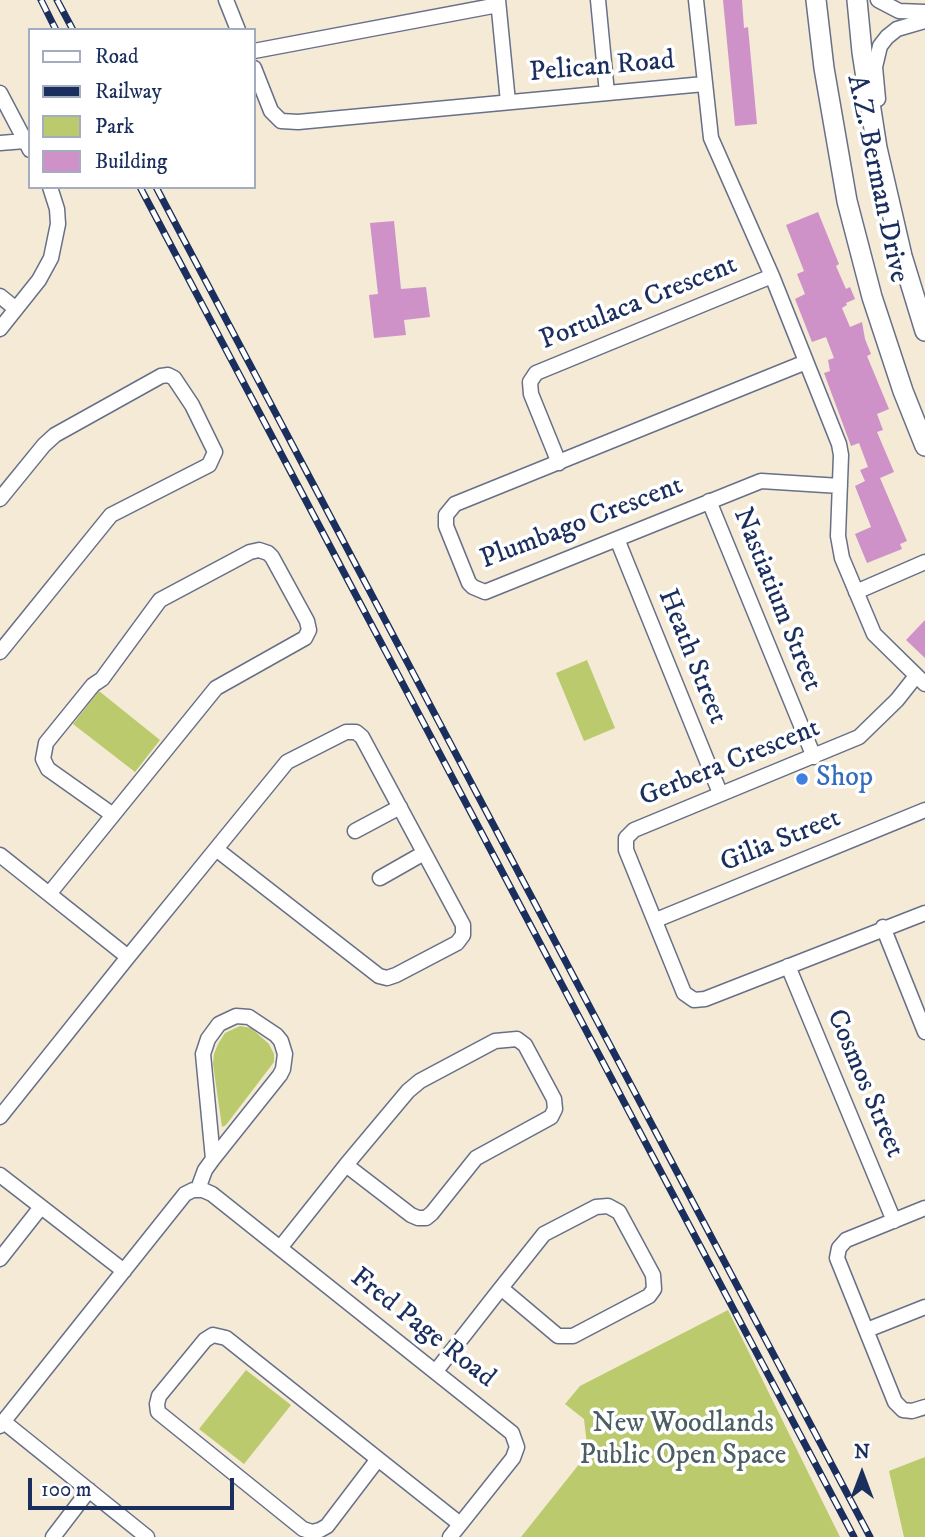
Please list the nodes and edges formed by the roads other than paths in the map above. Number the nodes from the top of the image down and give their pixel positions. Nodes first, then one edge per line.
1 (226, 0) edge
2 (598, 0) edge
3 (696, 0) edge
4 (816, 0) edge
5 (857, 0) edge
6 (878, 0) edge
7 (498, 3) edge
8 (925, 12) edge
9 (925, 21) edge
10 (237, 28) edge
11 (256, 51) edge
12 (256, 73) edge
13 (704, 84) junction
14 (607, 93) junction
15 (2, 97) edge
16 (508, 102) junction
17 (0, 143) edge
18 (27, 145) edge
19 (877, 148) junction
20 (51, 189) edge
21 (772, 276) junction
22 (0, 296) edge
23 (16, 309) junction
24 (0, 329) edge
25 (925, 331) edge
26 (806, 362) junction
27 (925, 446) edge
28 (559, 463) junction
29 (840, 486) junction
30 (0, 499) edge
31 (709, 501) junction
32 (617, 539) junction
33 (925, 562) edge
34 (856, 592) junction
35 (0, 652) edge
36 (921, 680) edge
37 (814, 757) junction
38 (720, 793) junction
39 (400, 807) junction
40 (925, 810) edge
41 (113, 815) junction
42 (355, 831) dead end
43 (216, 849) junction
44 (424, 853) junction
45 (0, 855) edge
46 (380, 878) dead end
47 (49, 894) junction
48 (925, 913) edge
49 (656, 920) junction
50 (883, 928) junction
51 (128, 957) junction
52 (788, 966) junction
53 (925, 1032) edge
54 (0, 1117) edge
55 (214, 1159) junction
56 (346, 1165) junction
57 (0, 1175) edge
58 (198, 1189) junction
59 (41, 1208) junction
60 (925, 1208) edge
61 (894, 1221) junction
62 (280, 1248) junction
63 (0, 1259) edge
64 (124, 1271) junction
65 (501, 1288) junction
66 (925, 1307) edge
67 (867, 1330) junction
68 (436, 1371) junction
69 (925, 1407) edge
70 (2, 1424) edge
71 (378, 1459) junction
72 (89, 1490) junction
73 (460, 1524) junction
74 (53, 1537) edge
75 (147, 1537) edge
76 (450, 1537) edge

1 - 10 street
2 - 14 street
3 - 13 street
4 - 27 main road, A.Z. Berman Drive
5 - 19 main road, A.Z. Berman Drive
6 - 8 street
7 - 11 street
7 - 16 street
9 - 19 street
12 - 16 street, Pelican Road
13 - 14 street, Pelican Road
13 - 21 street, Pelican Road
14 - 16 street, Pelican Road
15 - 18 street
17 - 18 street
19 - 25 main road, A.Z. Berman Drive
20 - 23 street
21 - 26 street, Pelican Road
21 - 28 street, Portulaca Crescent
22 - 23 street
23 - 24 street
26 - 28 street, Plumbago Crescent
26 - 29 street, Pelican Road
28 - 32 street, Plumbago Crescent
29 - 31 street, Plumbago Crescent
29 - 34 street, Pelican Road
30 - 35 street
31 - 32 street, Plumbago Crescent
31 - 37 street, Nastiatium Street
32 - 38 street, Heath Street
33 - 34 street
34 - 36 street, Pelican Road
36 - 37 street, Gerbera Crescent
37 - 38 street, Gerbera Crescent
38 - 49 street, Gerbera Crescent
39 - 42 street
39 - 43 street
39 - 44 street
40 - 49 street, Gilia Street
41 - 41 street
41 - 47 street
43 - 44 street
43 - 51 street
44 - 46 street
45 - 47 street
47 - 51 street
48 - 50 street, Gerbera Crescent
49 - 52 street, Gerbera Crescent
50 - 52 street, Gerbera Crescent
50 - 53 street
51 - 54 street
52 - 61 street, Cosmos Street
55 - 55 street
55 - 58 street
56 - 56 street
56 - 62 street
57 - 59 street
58 - 62 street, Fred Page Road
58 - 64 street
59 - 63 street
59 - 64 street
60 - 61 street
61 - 67 street
62 - 68 street, Fred Page Road
64 - 70 street
65 - 65 street
65 - 68 street
66 - 67 street
67 - 69 street
68 - 73 street, Fred Page Road
70 - 72 street
71 - 71 street
71 - 73 street
72 - 74 street
72 - 75 street
73 - 76 street, Fred Page Road

